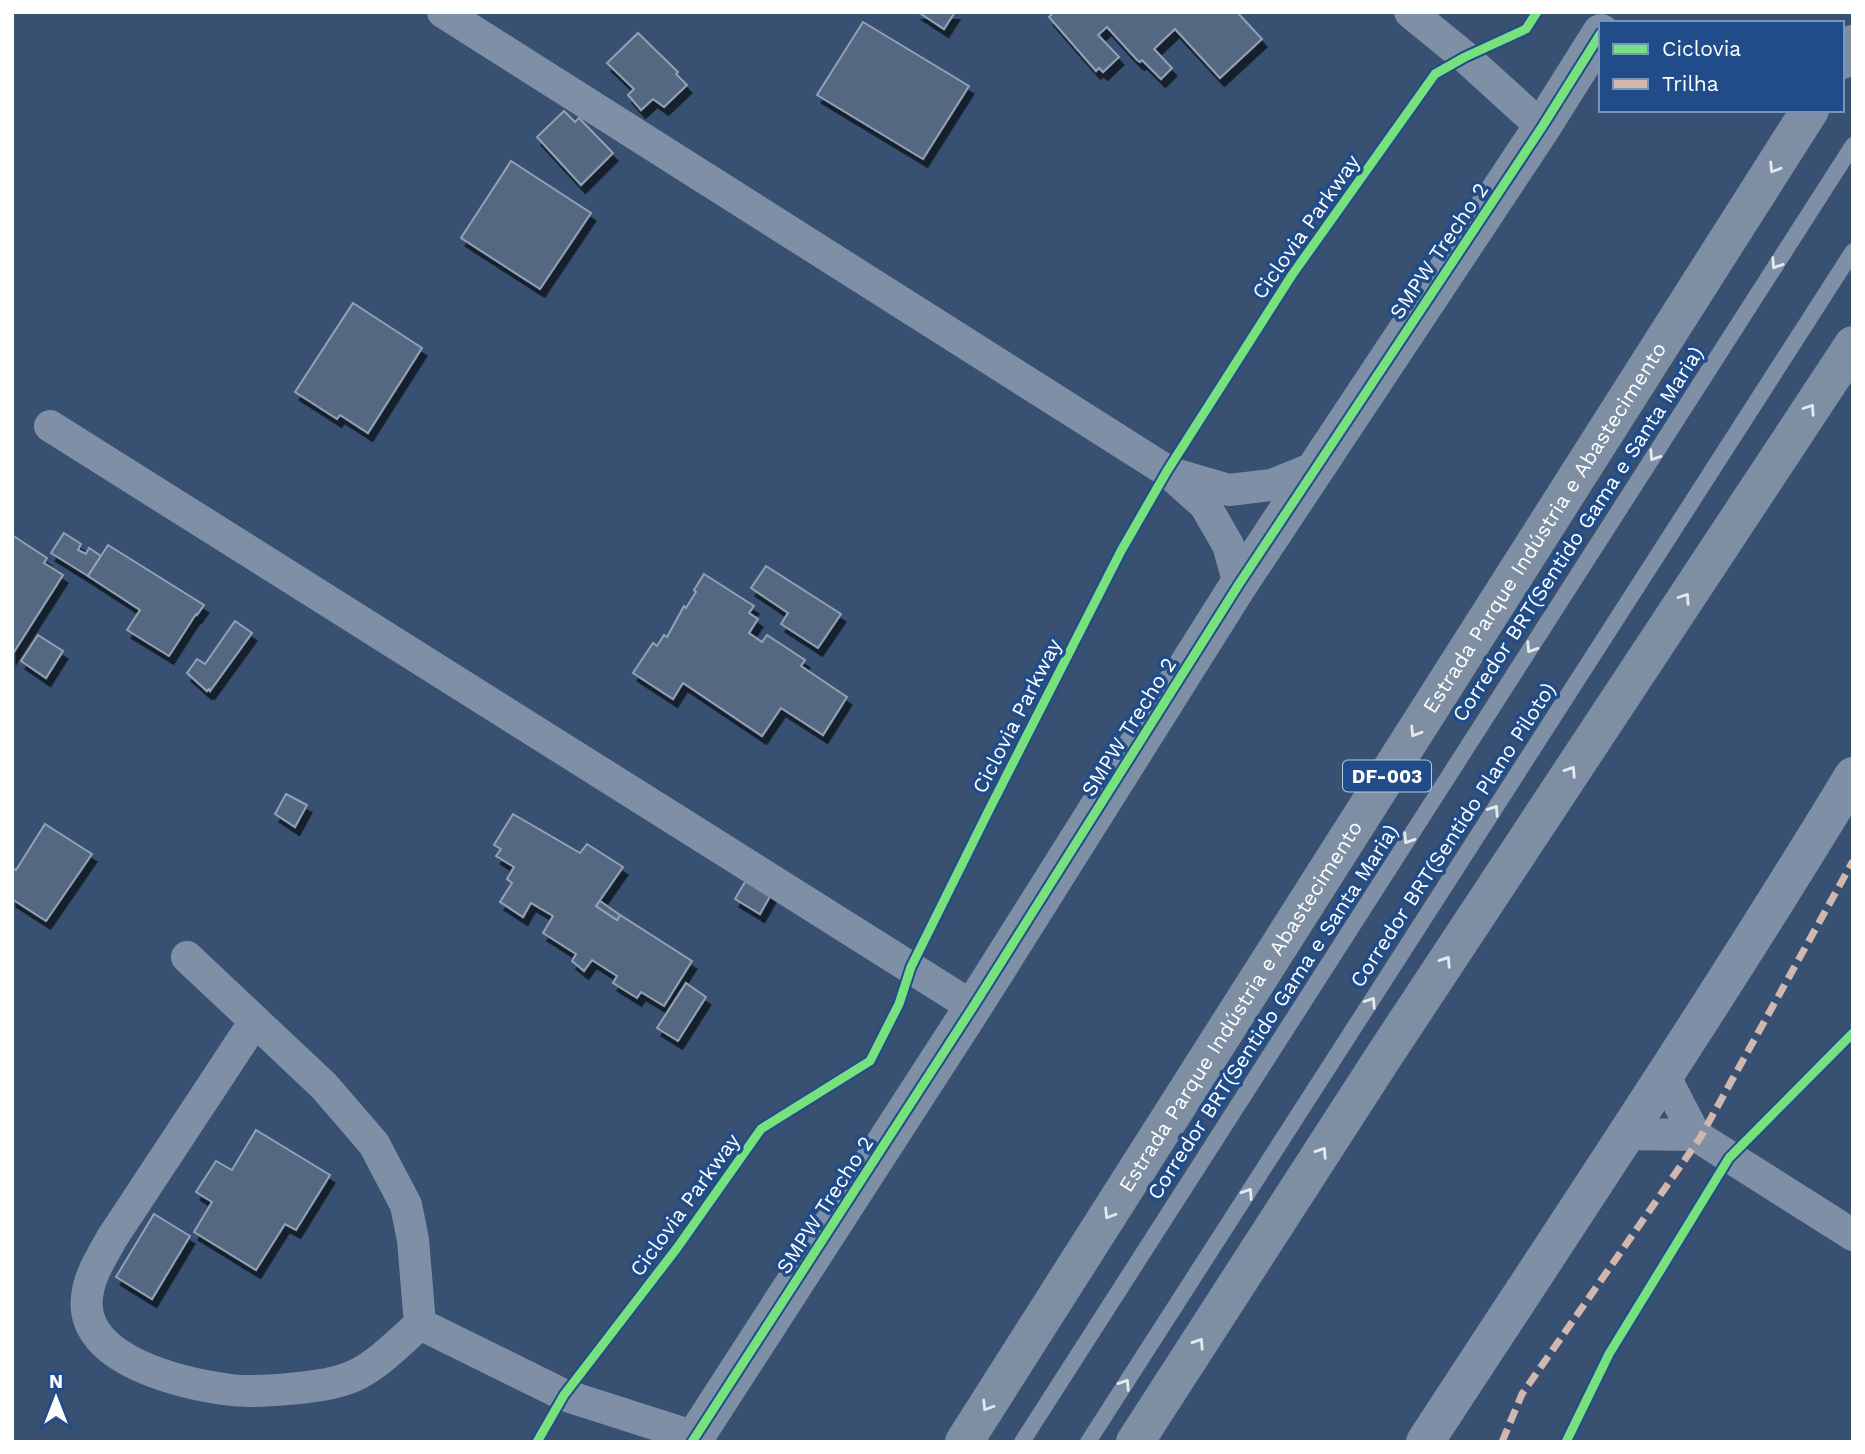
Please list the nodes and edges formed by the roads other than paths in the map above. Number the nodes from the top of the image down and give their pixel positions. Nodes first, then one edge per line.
1 (443, 12) edge
2 (1410, 12) edge
3 (1599, 36) edge
4 (1809, 112) edge
5 (1542, 127) junction
6 (1853, 145) edge
7 (1853, 251) edge
8 (1853, 345) edge
9 (50, 426) dead end
10 (1317, 467) junction
11 (1167, 471) junction
12 (1239, 584) junction
13 (1848, 797) edge
14 (187, 957) dead end
15 (973, 1007) junction
16 (254, 1021) junction
17 (1665, 1077) junction
18 (1625, 1133) junction
19 (1695, 1135) junction
20 (1853, 1235) edge
21 (420, 1324) junction
22 (693, 1440) edge
23 (964, 1442) edge
24 (1022, 1442) edge
25 (1088, 1442) edge
26 (1135, 1442) edge
27 (1425, 1442) edge

1 - 11 street
2 - 5 street
3 - 5 street, SMPW Trecho 2
4 -> 23 highway, Estrada Parque Indústria e Abastecimento / DF-003
5 - 10 street, SMPW Trecho 2
6 -> 24 lane, Corredor BRT(Sentido Gama e Santa Maria)
25 -> 7 lane, Corredor BRT(Sentido Plano Piloto)
26 -> 8 highway
9 - 15 street
10 - 11 street
10 - 12 street, SMPW Trecho 2
11 - 12 street
12 - 15 street, SMPW Trecho 2
13 - 17 street
14 - 16 street
15 - 22 street, SMPW Trecho 2
16 - 21 street
16 - 21 street
17 - 18 street
17 - 19 street
18 - 19 street
18 - 27 street
19 - 20 street
21 - 22 street

